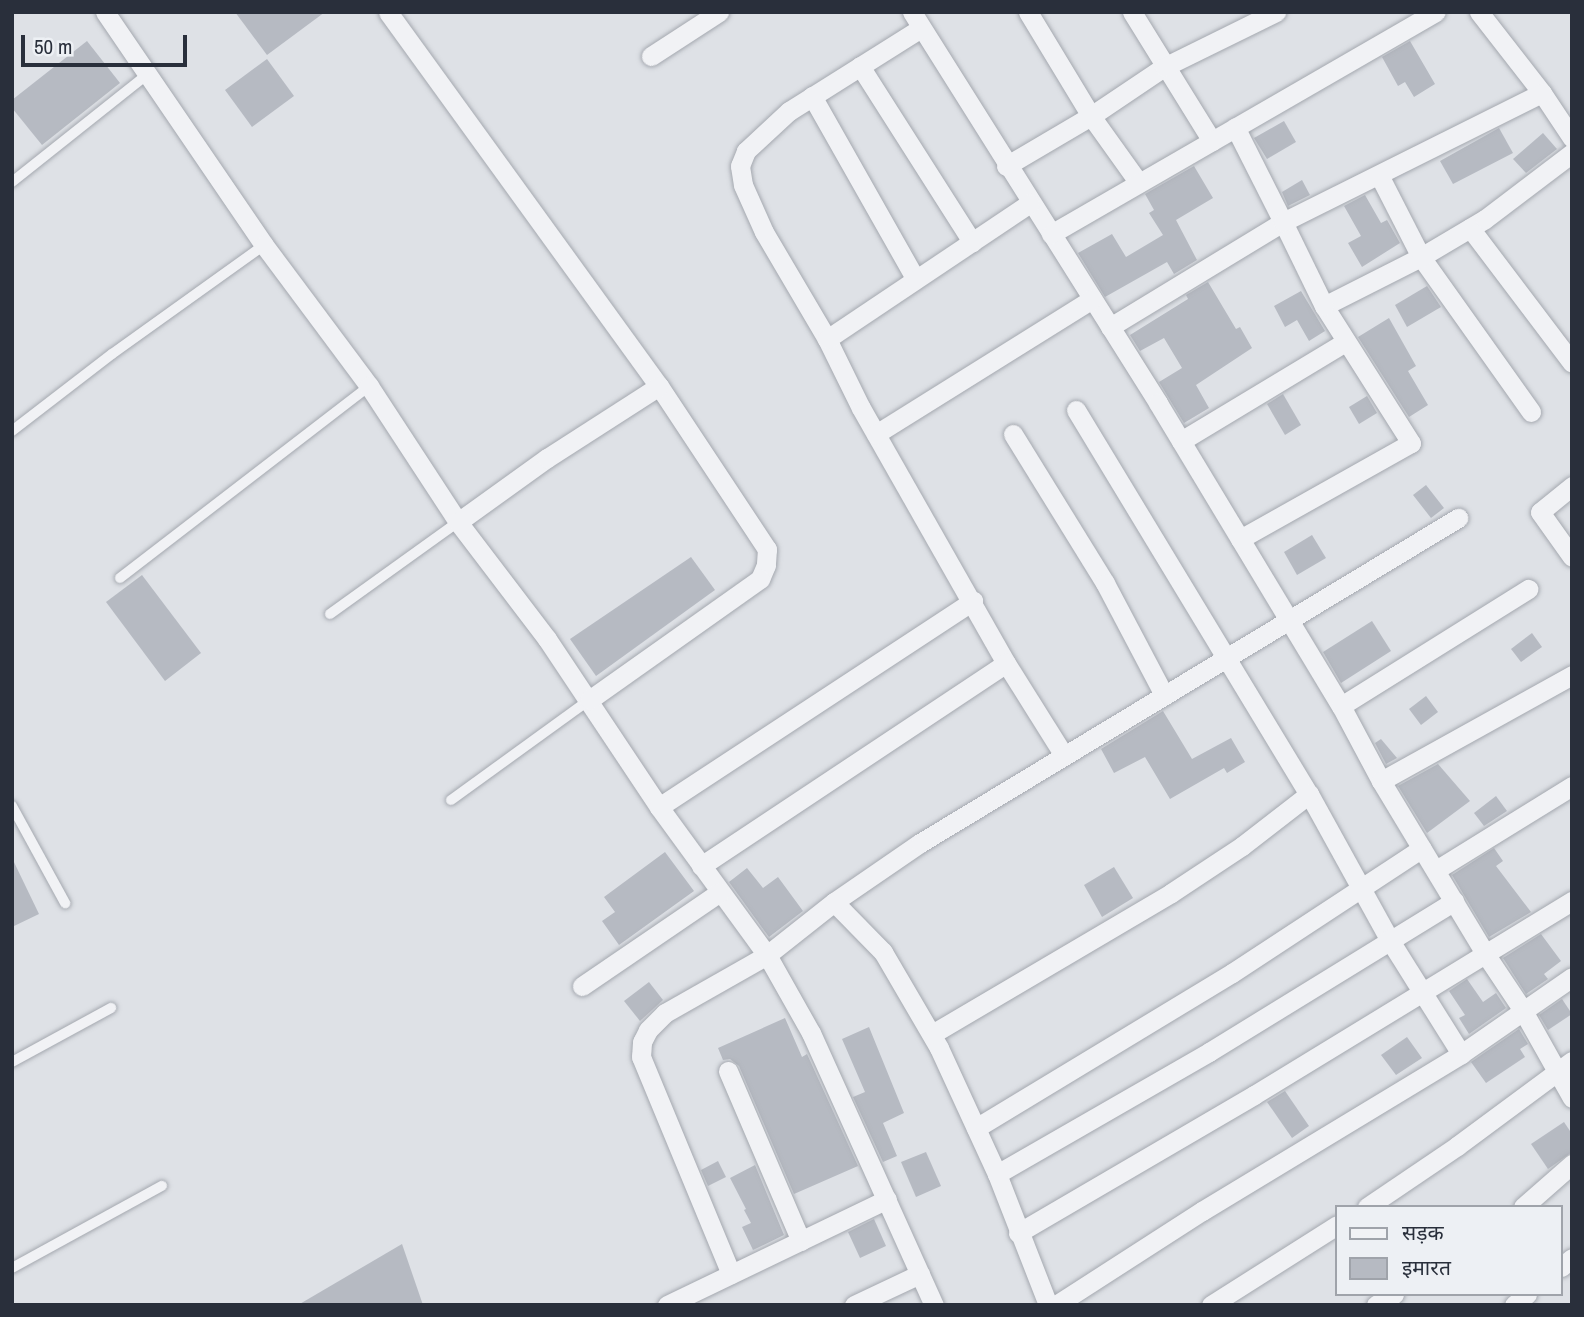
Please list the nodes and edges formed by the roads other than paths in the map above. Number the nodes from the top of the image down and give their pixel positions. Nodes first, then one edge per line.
1 (105, 12) edge
2 (388, 12) edge
3 (719, 12) edge
4 (1028, 12) edge
5 (1132, 12) edge
6 (1276, 12) edge
7 (1435, 12) edge
8 (1479, 12) edge
9 (917, 20) edge
10 (651, 56) dead end
11 (860, 66) junction
12 (1164, 67) junction
13 (148, 74) junction
14 (1542, 93) junction
15 (813, 96) junction
16 (1091, 117) junction
17 (1235, 127) junction
18 (1572, 138) edge
19 (1212, 141) junction
20 (1572, 153) edge
21 (1006, 166) junction
22 (1379, 175) junction
23 (12, 182) edge
24 (1139, 183) junction
25 (1030, 203) junction
26 (1283, 222) junction
27 (1470, 228) junction
28 (1051, 234) junction
29 (972, 242) junction
30 (264, 245) junction
31 (1421, 257) junction
32 (915, 278) junction
33 (1092, 299) junction
34 (1324, 306) junction
35 (1110, 327) junction
36 (827, 339) junction
37 (1345, 342) junction
38 (1572, 363) edge
39 (369, 386) junction
40 (659, 386) junction
41 (1076, 410) dead end
42 (1531, 412) dead end
43 (12, 432) edge
44 (876, 434) junction
45 (1013, 434) dead end
46 (1181, 441) junction
47 (1572, 486) edge
48 (1458, 518) dead end
49 (458, 522) junction
50 (1240, 539) junction
51 (1572, 556) edge
52 (120, 578) dead end
53 (1528, 589) dead end
54 (973, 601) junction
55 (330, 614) dead end
56 (1288, 623) junction
57 (1226, 658) junction
58 (1006, 663) junction
59 (1572, 675) edge
60 (1164, 695) junction
61 (589, 700) junction
62 (1341, 706) junction
63 (1063, 754) junction
64 (1381, 781) junction
65 (1572, 786) edge
66 (1309, 794) junction
67 (452, 800) dead end
68 (12, 806) edge
69 (659, 807) junction
70 (1422, 848) junction
71 (701, 866) junction
72 (1436, 870) junction
73 (1361, 889) junction
74 (720, 892) junction
75 (1454, 901) junction
76 (1572, 901) edge
77 (834, 902) junction
78 (65, 903) dead end
79 (1389, 939) junction
80 (1486, 955) junction
81 (767, 956) junction
82 (1572, 976) edge
83 (582, 986) dead end
84 (1423, 993) junction
85 (111, 1008) dead end
86 (1522, 1009) junction
87 (932, 1034) junction
88 (1461, 1054) junction
89 (12, 1062) edge
90 (1564, 1067) edge
91 (728, 1071) dead end
92 (1572, 1098) edge
93 (976, 1128) junction
94 (1572, 1164) edge
95 (997, 1174) junction
96 (162, 1185) dead end
97 (887, 1199) junction
98 (1370, 1205) edge
99 (1525, 1205) edge
100 (1336, 1226) edge
101 (1018, 1233) junction
102 (801, 1241) junction
103 (12, 1268) edge
104 (731, 1274) junction
105 (920, 1274) junction
106 (1392, 1296) edge
107 (667, 1305) edge
108 (854, 1305) edge
109 (934, 1305) edge
110 (1048, 1305) edge
111 (1056, 1305) edge
112 (1211, 1305) edge
113 (1376, 1305) edge

1 - 13 street
2 - 40 street
3 - 10 street
4 - 16 street
5 - 12 street
6 - 12 street
7 - 17 street
8 - 14 street
9 - 11 street
9 - 21 street
11 - 15 street
11 - 29 street
12 - 16 street
12 - 19 street
13 - 23 lane
13 - 30 street
14 - 18 street
14 - 22 street
15 - 32 street
15 - 36 street
16 - 21 street
16 - 24 street
17 - 19 street
17 - 26 street
19 - 24 street
20 - 27 street
21 - 25 street
22 - 26 street
22 - 31 street
24 - 28 street
25 - 28 street
25 - 29 street
26 - 34 street
26 - 35 street
27 - 31 street
27 - 38 street
28 - 33 street
29 - 32 street
30 - 39 street
30 - 43 lane
31 - 34 street
31 - 42 street
32 - 36 street
33 - 35 street
33 - 44 street
34 - 37 street
35 - 46 street
36 - 44 street
37 - 46 street
37 - 50 street
39 - 49 street
39 - 52 lane
40 - 49 street
40 - 61 street
41 - 57 street
44 - 54 street
45 - 60 street
46 - 50 street
47 - 51 street
48 - 56 street
49 - 55 lane
49 - 61 street
50 - 56 street
53 - 62 street
54 - 58 street
54 - 69 street
56 - 57 street
56 - 62 street
57 - 60 street
57 - 66 street
58 - 63 street
58 - 71 street
59 - 64 street
60 - 63 street
61 - 67 lane
61 - 69 street
62 - 64 street
63 - 77 street
64 - 70 street
65 - 72 street
66 - 73 street
66 - 87 street
68 - 78 lane
69 - 71 street
70 - 72 street
70 - 73 street
71 - 74 street
72 - 75 street
73 - 79 street
73 - 93 street
74 - 81 street
74 - 83 street
75 - 79 street
75 - 80 street
76 - 80 street
77 - 81 street
77 - 87 street
79 - 84 street
79 - 95 street
80 - 84 street
80 - 86 street
81 - 97 street
81 - 104 street
82 - 86 street
84 - 88 street
84 - 101 street
85 - 89 lane
86 - 88 street
86 - 90 street
87 - 93 street
88 - 111 street
90 - 92 street
90 - 98 street
91 - 102 street
93 - 95 street
94 - 99 street
95 - 101 street
96 - 103 lane
97 - 102 street
97 - 105 street
100 - 112 street
101 - 110 street
102 - 104 street
104 - 107 street
105 - 108 street
105 - 109 street
106 - 113 street

